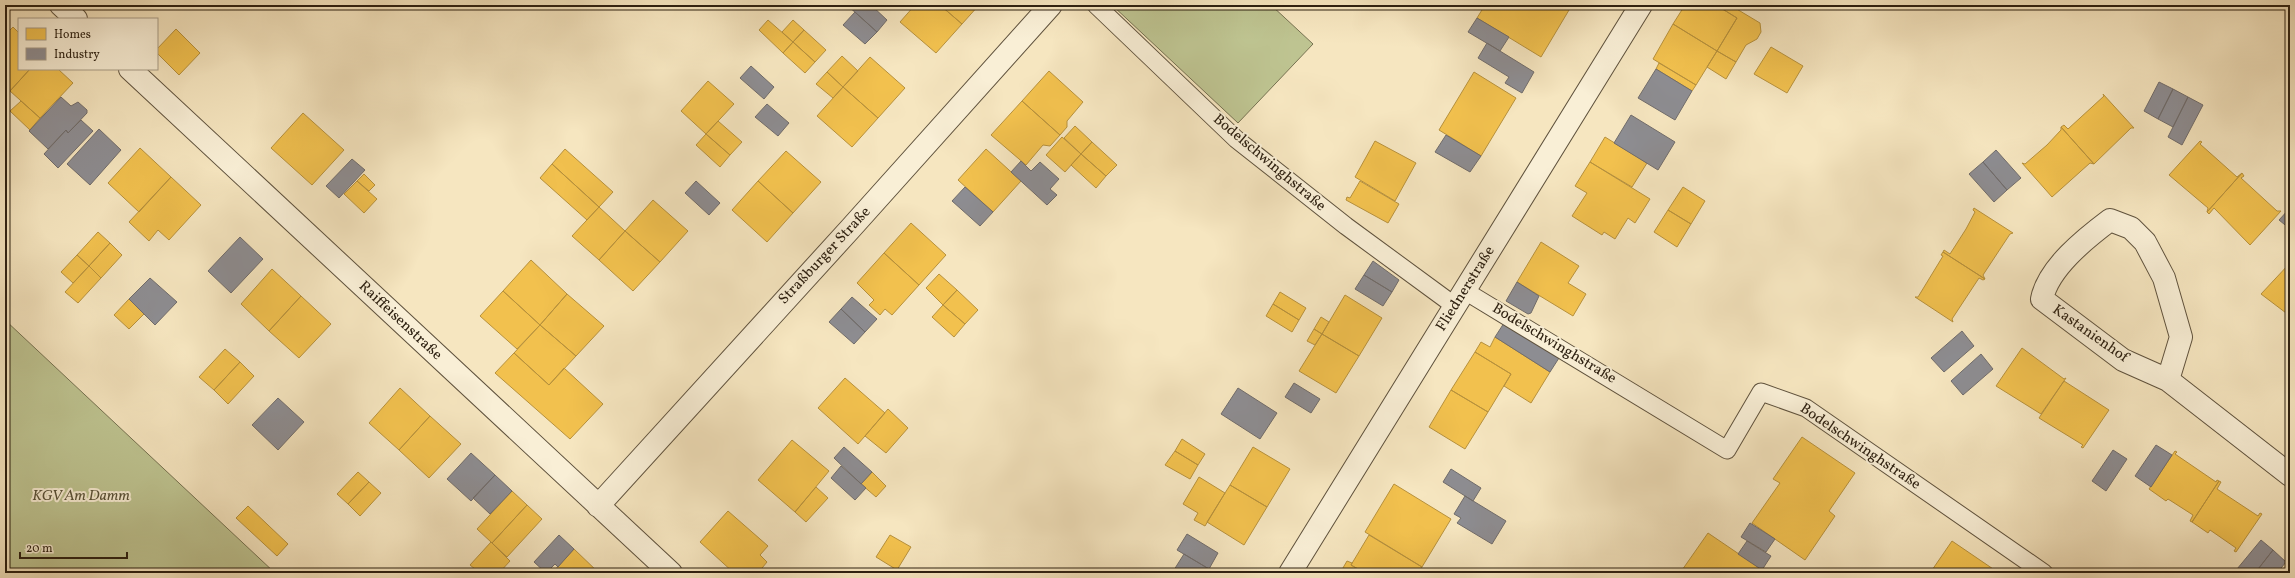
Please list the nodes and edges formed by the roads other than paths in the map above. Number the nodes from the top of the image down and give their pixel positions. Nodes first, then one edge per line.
1 (61, 5) edge
2 (1051, 5) edge
3 (1096, 5) edge
4 (1641, 5) edge
5 (75, 18) edge
6 (131, 70) edge
7 (1460, 298) junction
8 (2168, 380) junction
9 (2290, 475) edge
10 (598, 506) junction
11 (671, 573) edge
12 (1290, 573) edge
13 (2044, 573) edge

1 - 5 street
2 - 10 street, Straßburger Straße
3 - 7 lane, Bodelschwinghstraße
4 - 7 street, Fliednerstraße
6 - 10 street, Raiffeisenstraße
7 - 12 street, Fliednerstraße
7 - 13 lane, Bodelschwinghstraße
8 - 8 street, Kastanienhof
8 - 9 street, Kastanienhof
10 - 11 street, Raiffeisenstraße

